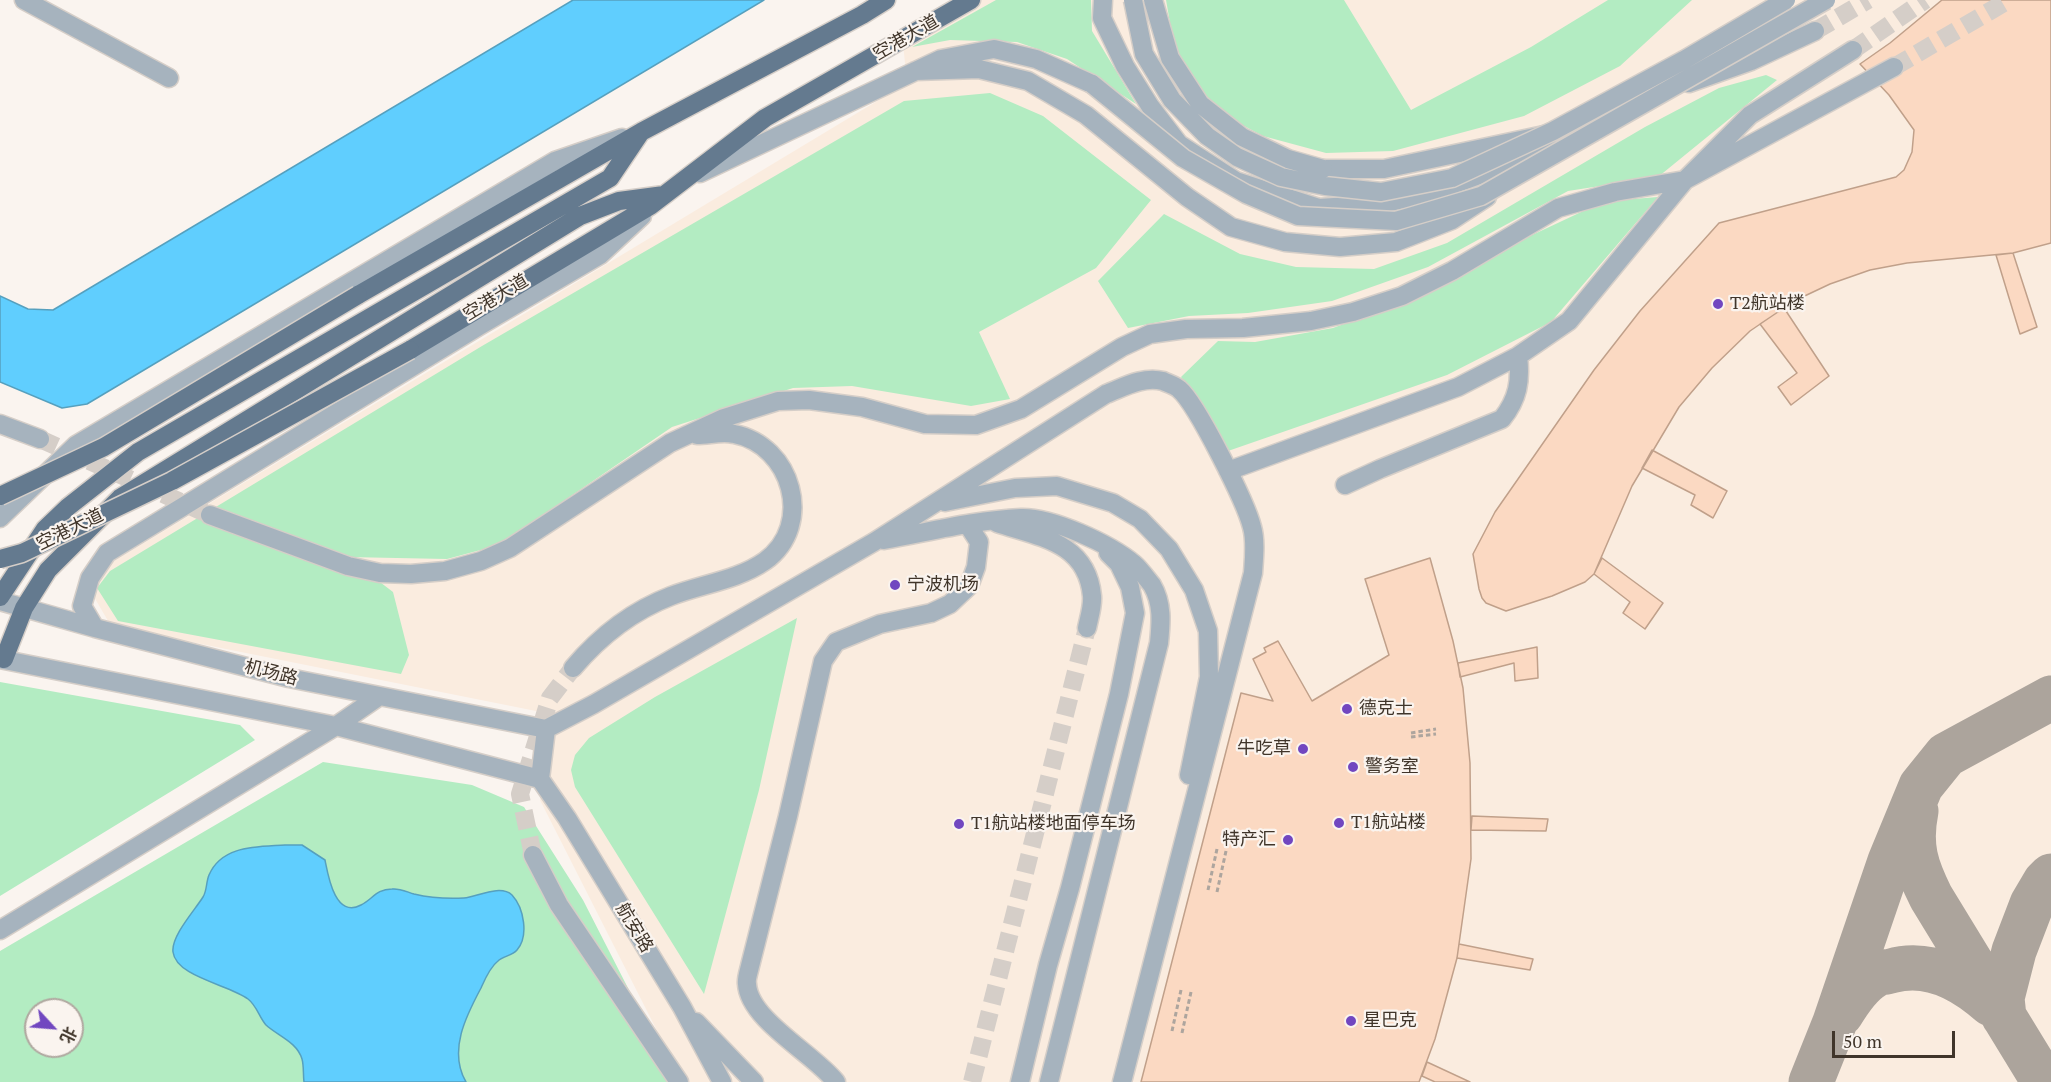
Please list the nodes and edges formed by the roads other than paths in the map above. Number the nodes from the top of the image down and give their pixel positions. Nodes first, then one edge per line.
1 (24, 0) edge
2 (886, 0) edge
3 (971, 0) edge
4 (1103, 0) edge
5 (1133, 0) edge
6 (1153, 0) edge
7 (1786, 0) edge
8 (1826, 0) edge
9 (1815, 31) tunnel mouth
10 (1853, 50) tunnel mouth
11 (1894, 67) tunnel mouth
12 (915, 71) junction
13 (169, 78) dead end
14 (1596, 124) junction
15 (641, 132) junction
16 (1562, 146) junction
17 (1685, 180) junction
18 (682, 182) junction
19 (664, 195) junction
20 (1518, 356) junction
21 (0, 423) edge
22 (687, 436) junction
23 (40, 440) tunnel mouth
24 (1228, 471) junction
25 (1345, 486) dead end
26 (0, 496) edge
27 (934, 504) junction
28 (210, 515) tunnel mouth
29 (0, 518) edge
30 (992, 522) junction
31 (968, 525) junction
32 (873, 542) junction
33 (1098, 542) junction
34 (0, 559) edge
35 (0, 599) edge
36 (24, 608) junction
37 (95, 628) junction
38 (1087, 628) tunnel mouth
39 (2, 659) edge
40 (573, 668) tunnel mouth
41 (378, 697) junction
42 (336, 726) junction
43 (546, 729) junction
44 (540, 778) junction
45 (532, 855) tunnel mouth
46 (0, 930) edge
47 (682, 1007) junction
48 (679, 1082) edge
49 (722, 1082) edge
50 (754, 1082) edge
51 (836, 1082) edge
52 (1020, 1082) edge
53 (1049, 1082) edge
54 (1112, 1082) edge
55 (1122, 1082) edge

1 - 13 street
2 - 15 main road
3 - 18 main road, 空港大道
4 - 16 street
5 - 7 street, bridge
6 - 14 street, bridge
8 - 12 street, bridge
9 - 14 street
10 - 17 street
11 - 17 street
12 - 16 street
12 - 18 street
14 - 16 street
15 - 26 main road, bridge
15 - 29 street
15 - 35 main road
17 - 20 street
17 - 22 street
18 - 19 main road, 空港大道
19 - 34 main road, 空港大道, bridge
19 - 36 main road
19 - 37 street
20 - 24 street
20 - 25 street
21 - 23 street
22 - 28 street
22 - 40 street
24 - 27 street
24 - 55 street
27 - 32 street
27 - 54 street
30 - 31 street
30 - 33 street
30 - 38 street
31 - 32 street
31 - 51 street
32 - 43 street
33 - 52 street
33 - 53 street
35 - 36 street, 机场路
36 - 37 street, 机场路
36 - 39 main road
37 - 41 street, 机场路
39 - 42 street, 机场路
41 - 42 street
41 - 43 street, 机场路
42 - 44 street, 机场路
42 - 46 street
43 - 44 street
44 - 47 street, 航安路
45 - 48 street
47 - 49 street, 航安路
47 - 50 street

